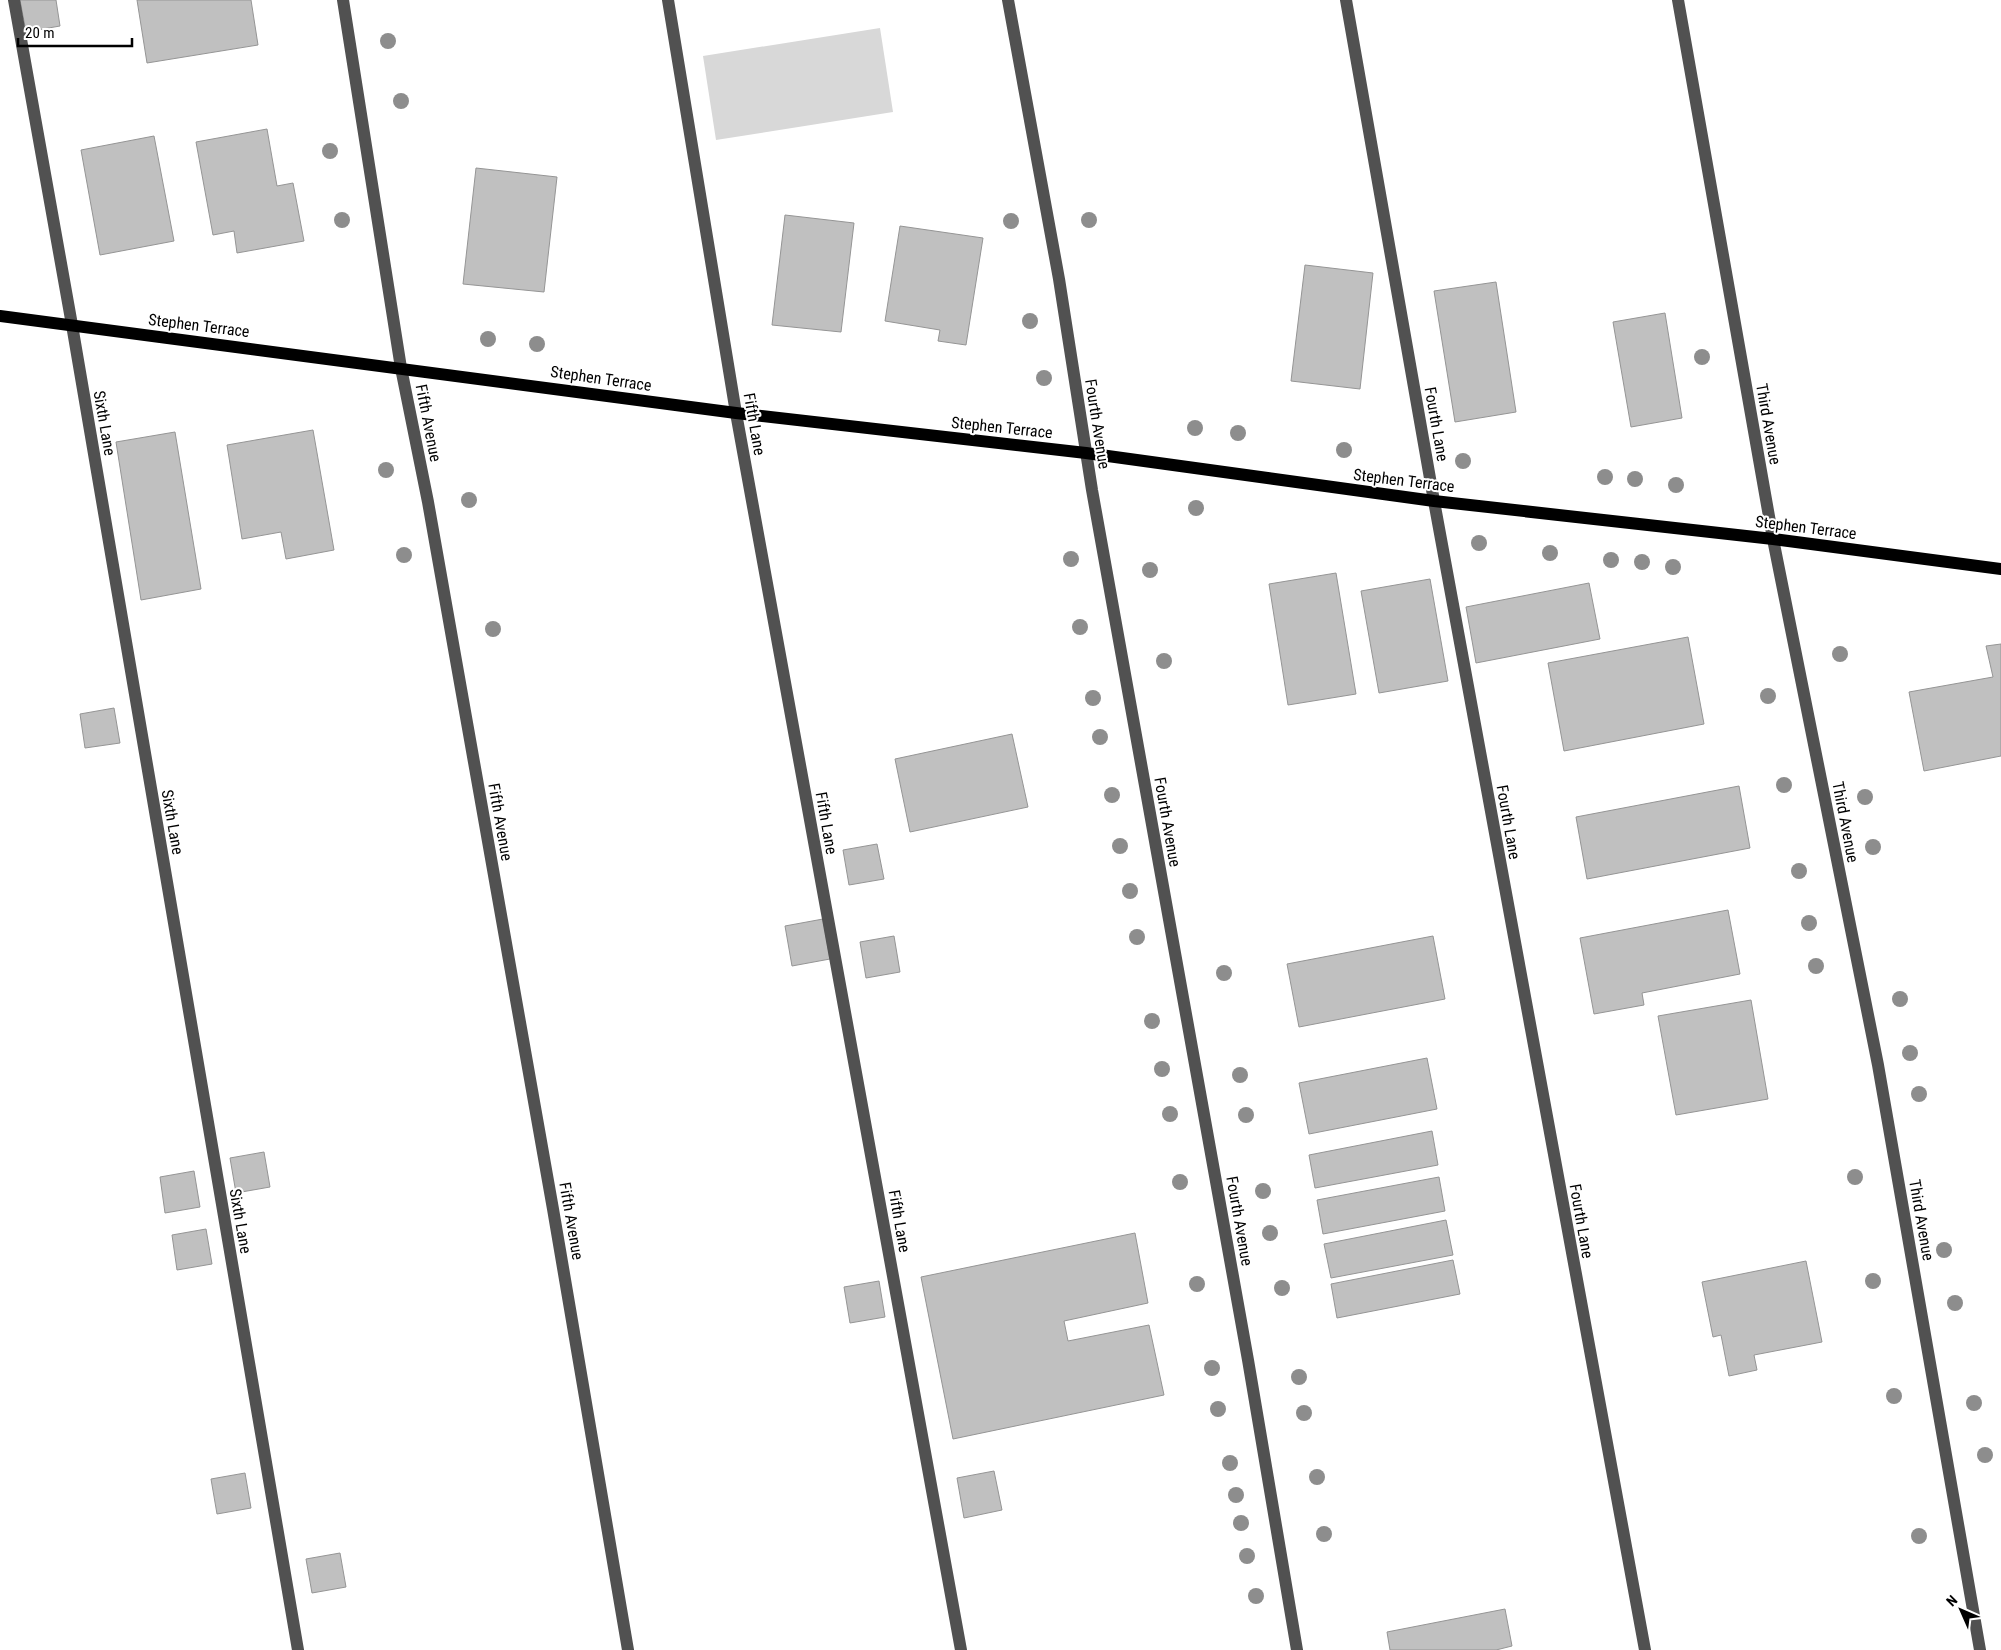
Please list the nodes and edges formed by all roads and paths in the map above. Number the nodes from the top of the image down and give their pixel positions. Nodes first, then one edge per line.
1 (14, 0) edge
2 (343, 0) edge
3 (668, 0) edge
4 (1008, 0) edge
5 (1346, 0) edge
6 (1678, 0) edge
7 (0, 316) edge
8 (72, 325) junction
9 (401, 368) junction
10 (736, 413) junction
11 (1086, 453) junction
12 (1434, 501) junction
13 (1773, 539) junction
14 (2001, 569) edge
15 (298, 1650) edge
16 (628, 1650) edge
17 (961, 1650) edge
18 (1297, 1650) edge
19 (1645, 1650) edge
20 (1980, 1650) edge

1 - 8 street, Sixth Lane
2 - 9 street, Fifth Avenue
3 - 10 street, Fifth Lane
4 - 11 street, Fourth Avenue
5 - 12 street, Fourth Lane
6 - 13 street, Third Avenue
7 - 8 main road, Stephen Terrace
8 - 9 main road, Stephen Terrace
8 - 15 street, Sixth Lane
9 - 10 main road, Stephen Terrace
9 - 16 street, Fifth Avenue
10 - 11 main road, Stephen Terrace
10 - 17 street, Fifth Lane
11 - 12 main road, Stephen Terrace
11 - 18 street, Fourth Avenue
12 - 13 main road, Stephen Terrace
12 - 19 street, Fourth Lane
13 - 14 main road, Stephen Terrace
13 - 20 street, Third Avenue

